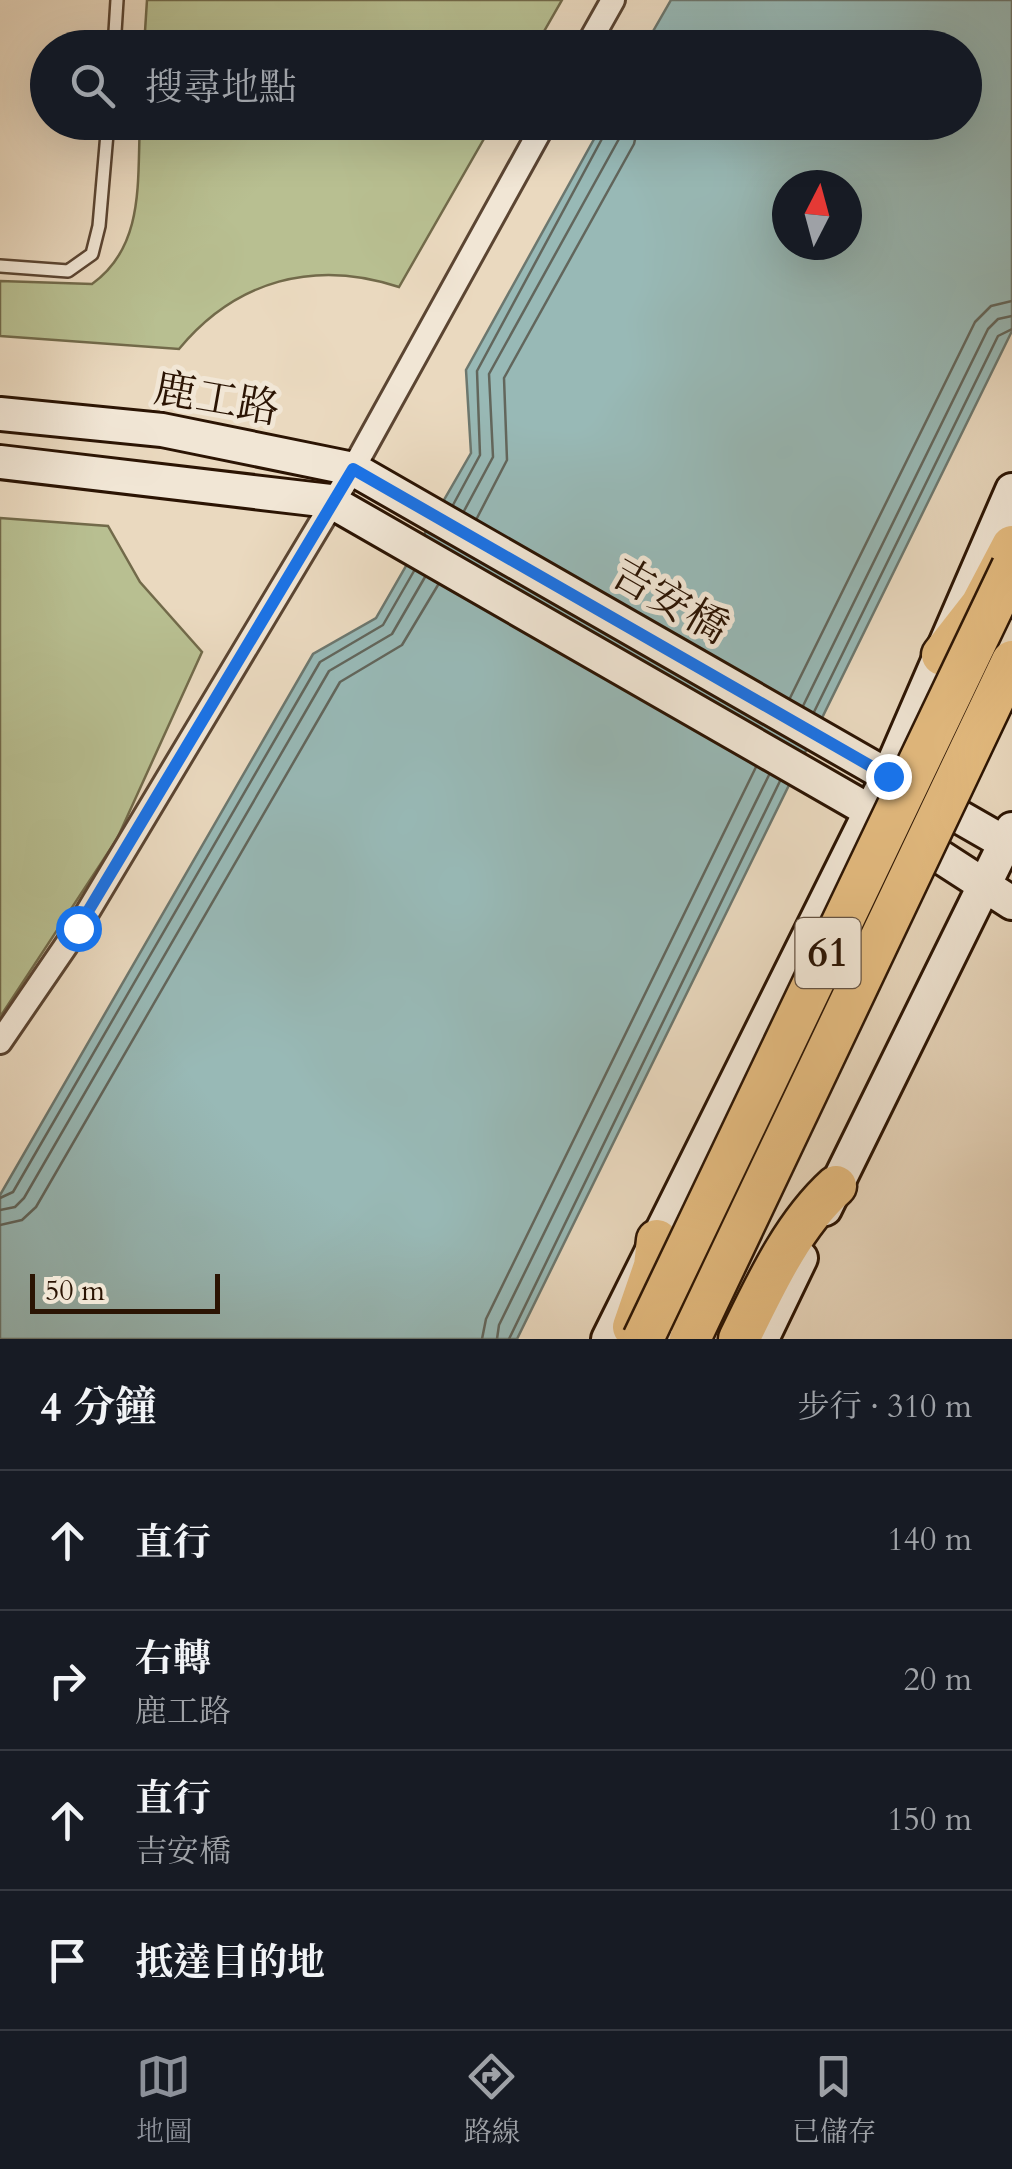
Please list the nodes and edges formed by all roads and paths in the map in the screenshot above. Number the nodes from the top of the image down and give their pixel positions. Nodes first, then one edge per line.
1 (117, 0) edge
2 (612, 0) edge
3 (115, 30) edge
4 (596, 30) edge
5 (107, 140) edge
6 (535, 140) edge
7 (0, 266) edge
8 (0, 414) edge
9 (0, 462) edge
10 (353, 469) junction
11 (1012, 490) edge
12 (410, 499) joint
13 (330, 501) junction
14 (388, 530) joint
15 (1012, 546) edge
16 (1012, 567) edge
17 (942, 655) junction
18 (1012, 661) edge
19 (888, 776) junction
20 (868, 810) junction
21 (1010, 839) edge
22 (998, 894) edge
23 (0, 1042) edge
24 (836, 1186) junction
25 (657, 1240) junction
26 (608, 1339) edge
27 (628, 1339) edge
28 (643, 1339) edge
29 (690, 1339) edge
30 (739, 1339) edge
31 (762, 1339) edge

1 - 3 lane
2 - 4 street
5 - 7 lane
6 - 10 street
8 - 10 street, 鹿工路
9 - 13 street, 鹿工路
10 - 12 street, 鹿工路
10 - 13 street
11 - 17 street
12 - 19 street, 吉安橋
13 - 14 street, 鹿工路
13 - 23 street
14 - 20 street, 吉安橋
15 - 17 highway
16 - 28 highway, 61, bridge
17 - 19 street
18 - 29 highway, 61, bridge
19 - 20 street
19 - 21 street, 吉安橋
20 - 22 street, 吉安橋
20 - 25 street
21 - 22 street
22 - 24 street
24 - 30 highway
24 - 31 street
25 - 26 street
25 - 27 highway

